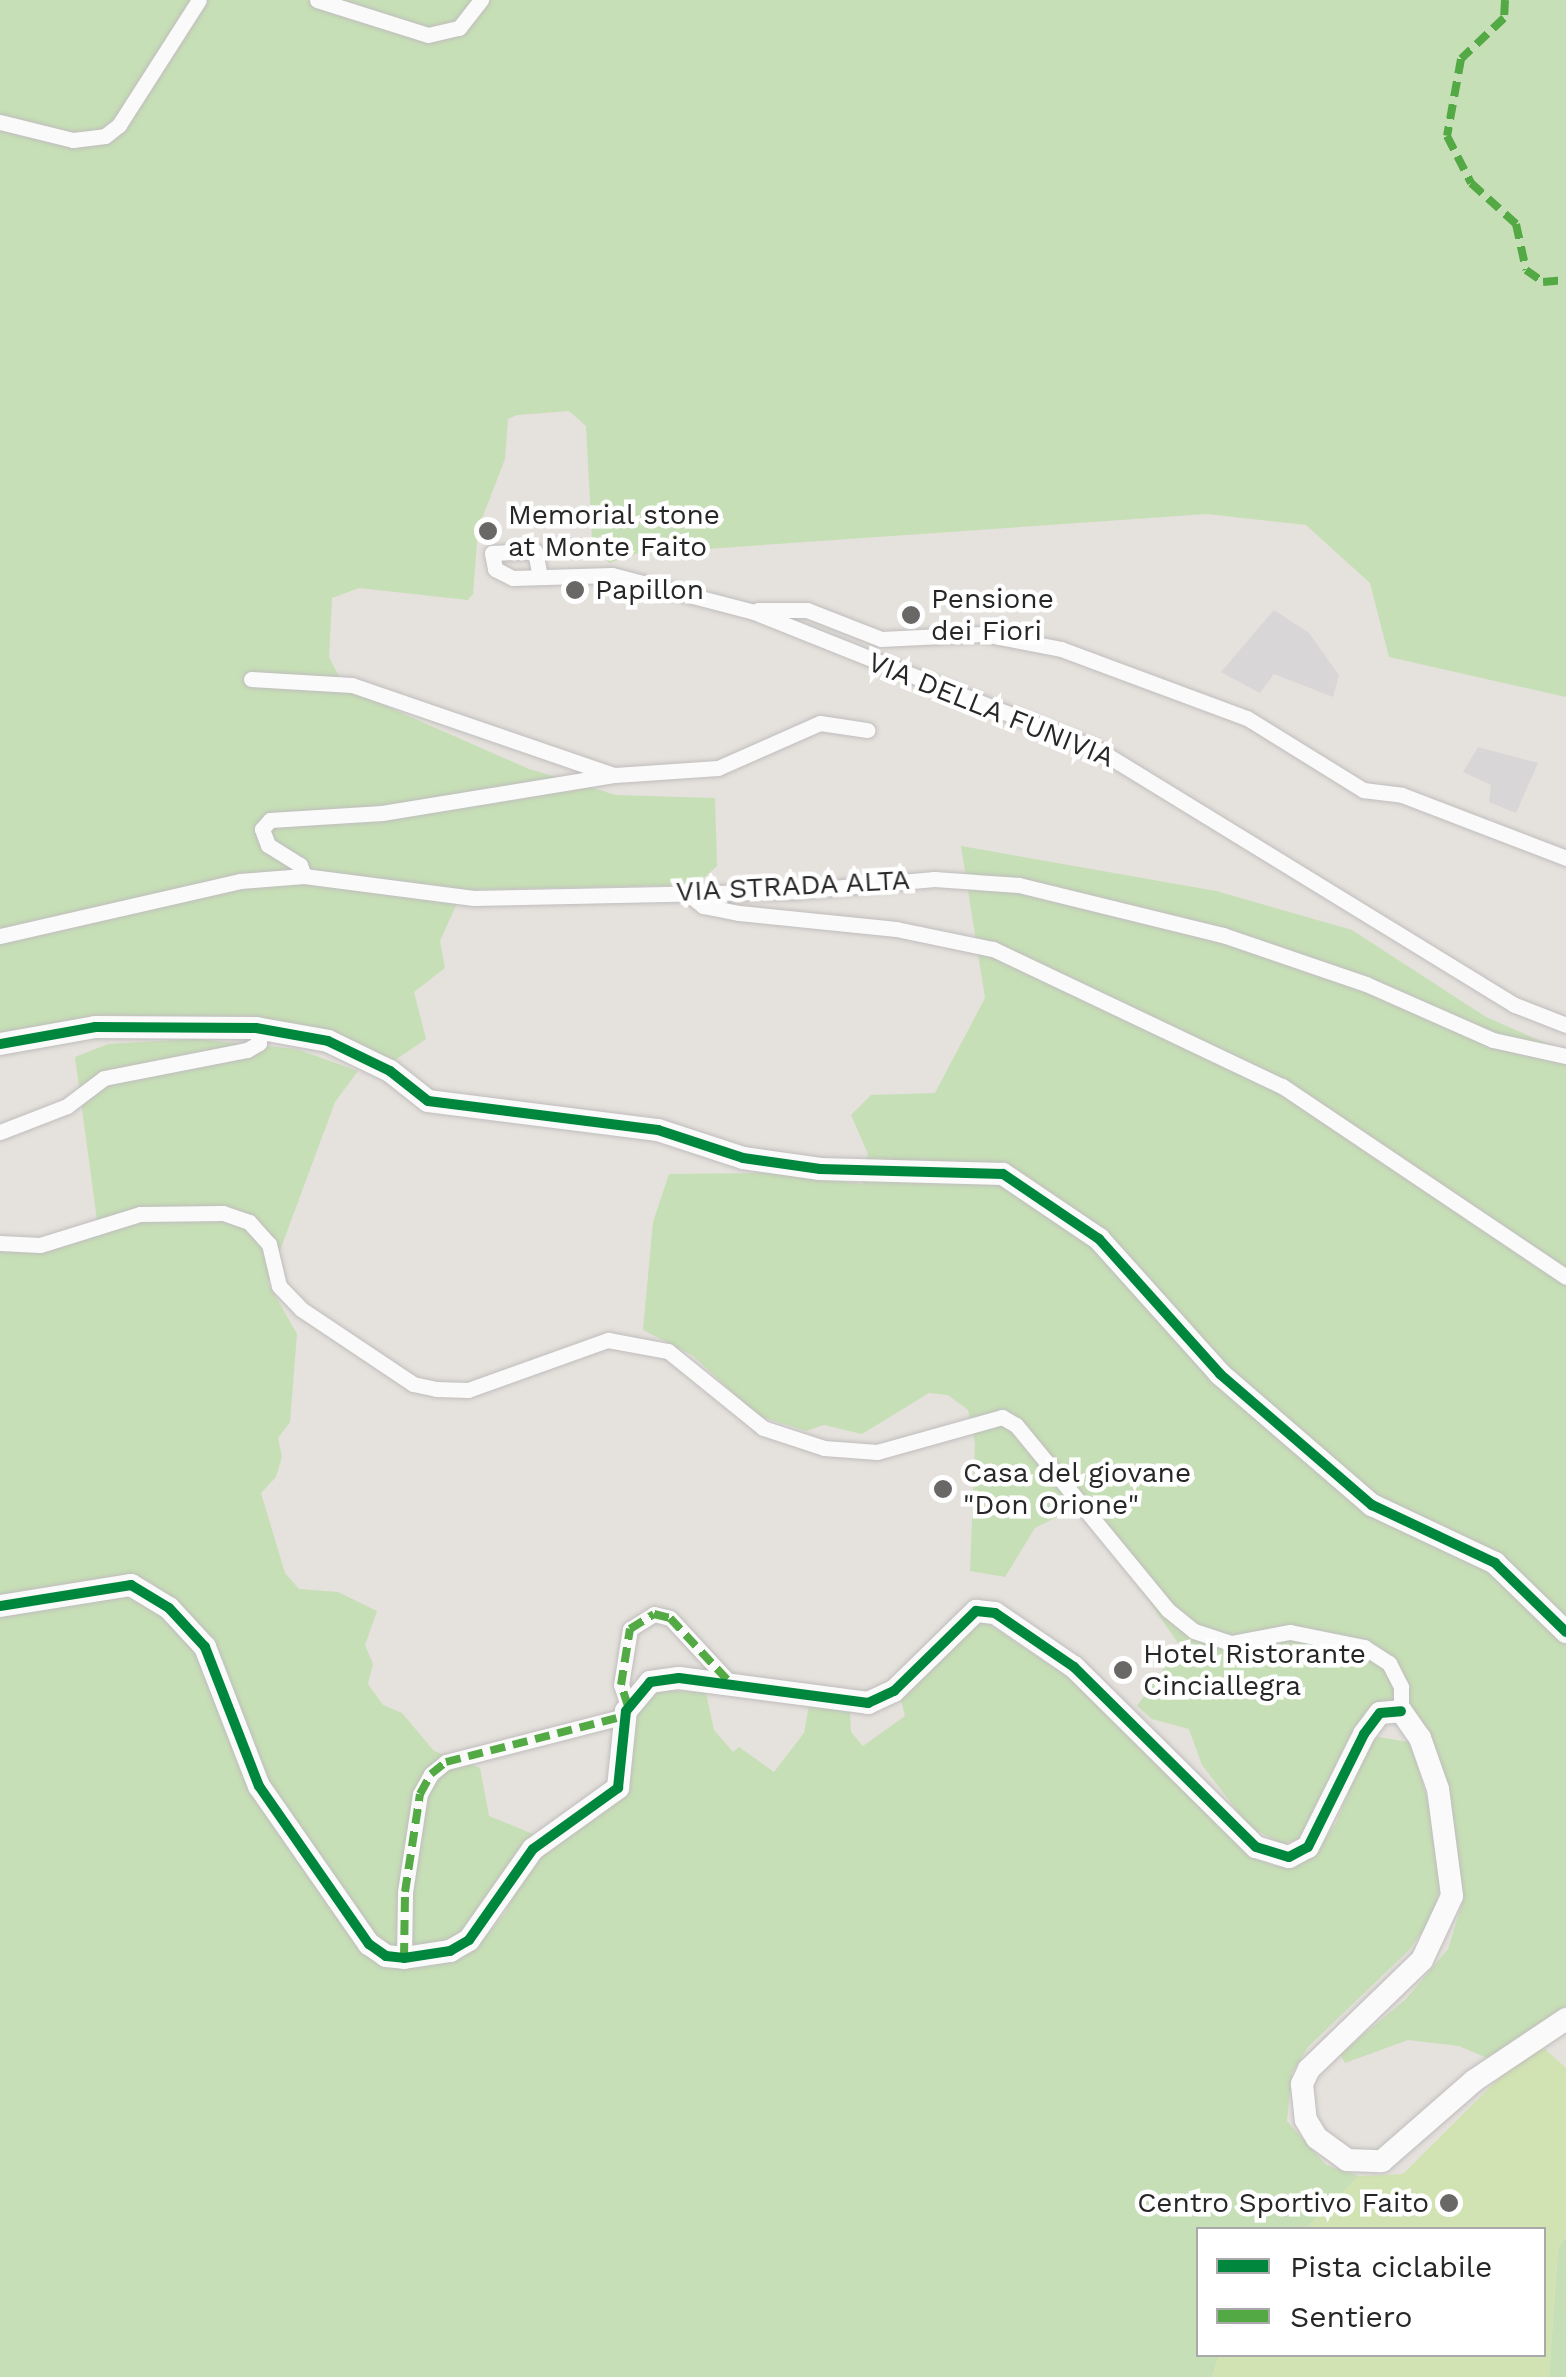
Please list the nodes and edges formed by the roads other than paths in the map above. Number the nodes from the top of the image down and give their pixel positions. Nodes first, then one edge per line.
1 (200, 0) edge
2 (316, 0) edge
3 (481, 0) edge
4 (0, 122) edge
5 (540, 577) dead end
6 (754, 612) junction
7 (251, 679) dead end
8 (867, 730) dead end
9 (615, 775) junction
10 (1566, 858) edge
11 (304, 876) junction
12 (688, 893) junction
13 (0, 936) edge
14 (1566, 1025) edge
15 (256, 1028) junction
16 (0, 1044) edge
17 (1566, 1056) edge
18 (0, 1132) edge
19 (0, 1243) edge
20 (1566, 1277) edge
21 (0, 1606) edge
22 (1566, 1632) edge
23 (732, 1685) junction
24 (626, 1711) junction
25 (1400, 1711) junction
26 (404, 1958) junction
27 (1566, 2020) edge

1 - 4 street
2 - 3 street
5 - 6 street, VIA DELLA FUNIVIA
6 - 10 street
6 - 14 street, VIA DELLA FUNIVIA
7 - 9 street
8 - 9 street
9 - 11 street
11 - 12 street, VIA STRADA ALTA
11 - 13 street, VIA STRADA ALTA
12 - 17 street, VIA STRADA ALTA
12 - 20 street
15 - 16 street
15 - 18 street
15 - 22 street
19 - 25 street
21 - 26 street
23 - 24 street
23 - 24 street
23 - 25 street
24 - 26 street
24 - 26 street
25 - 27 street

